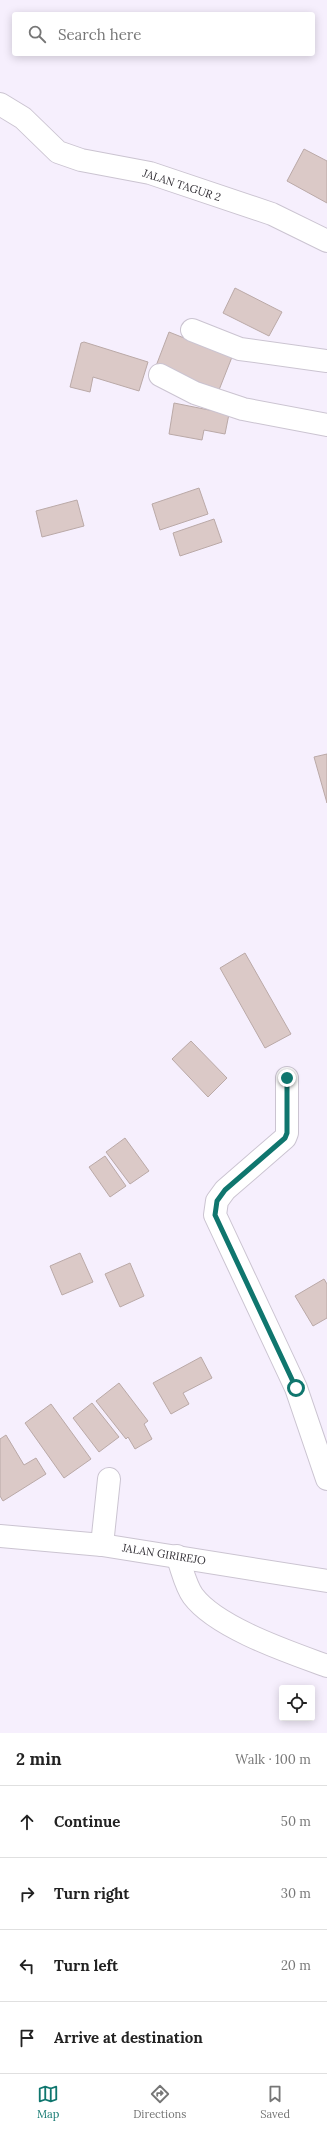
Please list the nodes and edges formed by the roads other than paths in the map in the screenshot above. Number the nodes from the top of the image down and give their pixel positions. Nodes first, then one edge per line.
1 (0, 104) edge
2 (327, 241) edge
3 (192, 330) dead end
4 (327, 361) edge
5 (160, 375) dead end
6 (327, 425) edge
7 (287, 1078) dead end
8 (110, 1479) dead end
9 (327, 1479) edge
10 (0, 1536) edge
11 (102, 1545) junction
12 (177, 1556) junction
13 (327, 1581) edge
14 (327, 1666) edge

1 - 2 street, JALAN TAGUR 2
3 - 4 street
5 - 6 street
7 - 9 street
8 - 11 street
10 - 11 street, JALAN GIRIREJO
11 - 12 street, JALAN GIRIREJO
12 - 13 street, JALAN GIRIREJO
12 - 14 street

